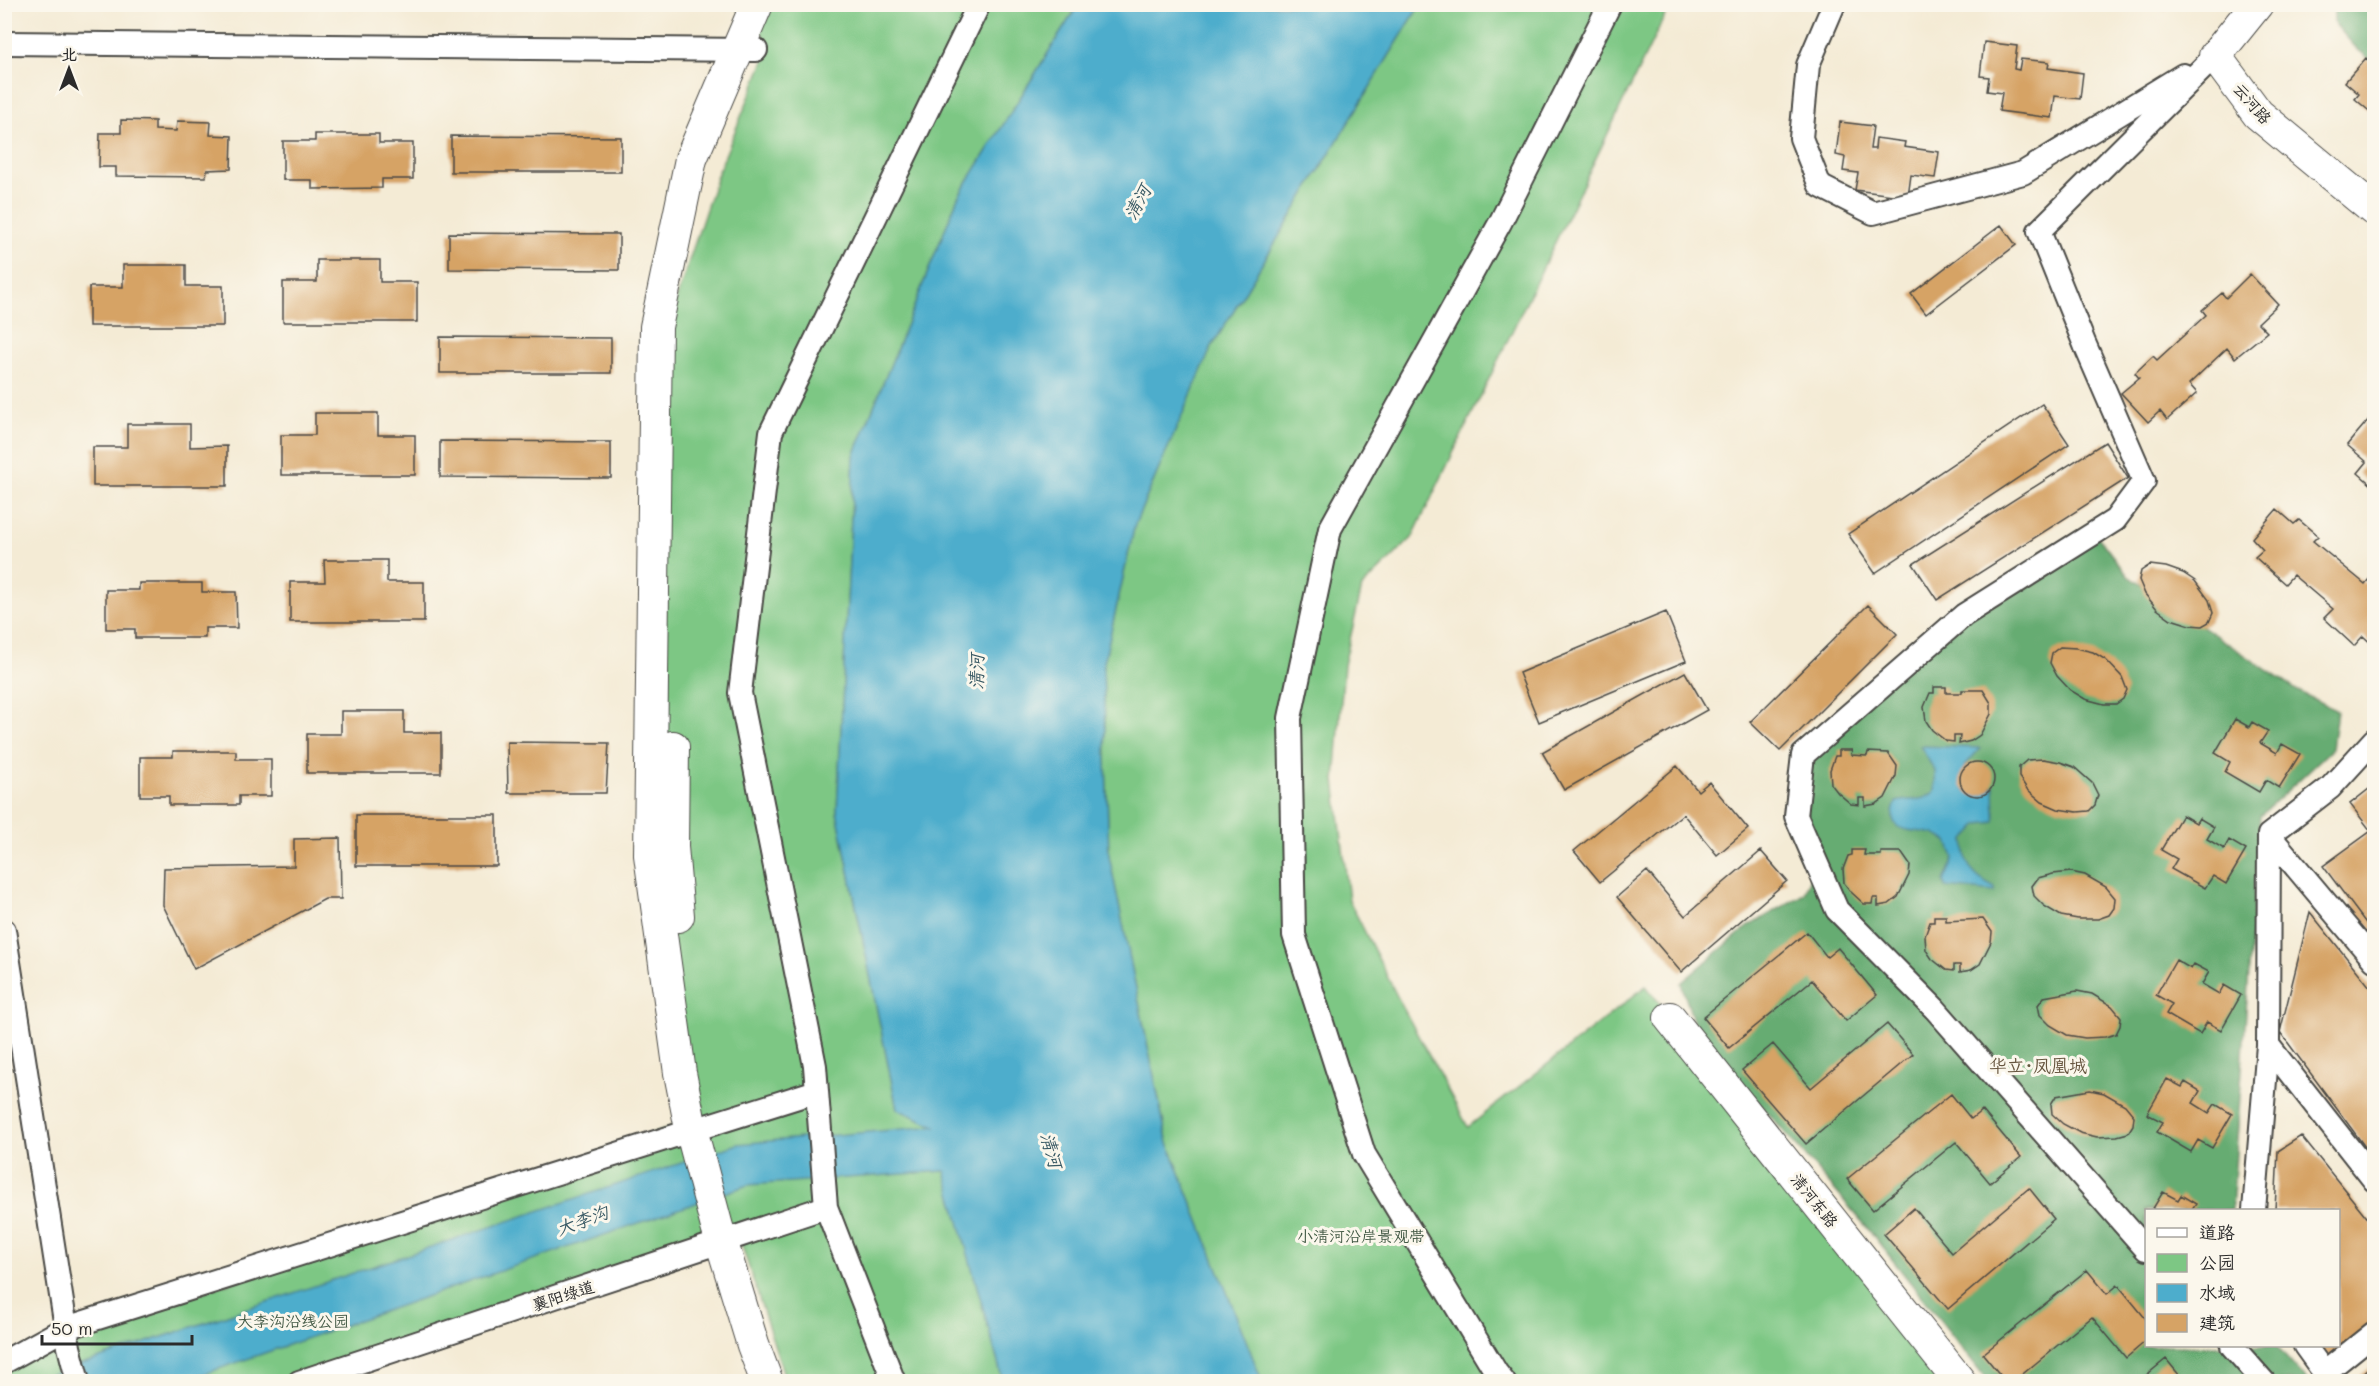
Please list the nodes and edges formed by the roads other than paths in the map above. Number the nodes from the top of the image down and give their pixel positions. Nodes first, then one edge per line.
1 (757, 4) edge
2 (776, 4) edge
3 (979, 4) edge
4 (1610, 4) edge
5 (1834, 4) edge
6 (2257, 4) edge
7 (4, 43) edge
8 (747, 49) junction
9 (2215, 56) junction
10 (2374, 210) edge
11 (2374, 740) edge
12 (2269, 835) junction
13 (4, 930) edge
14 (2374, 960) edge
15 (1670, 1018) dead end
16 (2268, 1045) junction
17 (818, 1096) junction
18 (702, 1136) junction
19 (2374, 1180) edge
20 (825, 1198) junction
21 (2254, 1209) edge
22 (728, 1232) junction
23 (2145, 1247) edge
24 (66, 1328) junction
25 (2374, 1333) edge
26 (2233, 1347) edge
27 (2306, 1347) edge
28 (4, 1362) edge
29 (77, 1376) edge
30 (2327, 1377) edge
31 (299, 1382) edge
32 (767, 1382) edge
33 (786, 1382) edge
34 (894, 1382) edge
35 (1504, 1382) edge
36 (1960, 1382) edge
37 (2264, 1382) edge

1 - 8 main road
2 - 8 main road
3 - 17 street
4 - 35 street
5 - 9 street
6 - 9 main road
7 - 8 street
8 - 18 main road
9 - 10 main road, 云河路
9 - 23 street
11 - 12 street
12 - 14 street
12 - 16 street
13 - 24 street
15 - 36 main road, 清河东路
16 - 19 street
16 - 21 street
17 - 18 street
17 - 20 street
18 - 22 main road
18 - 24 street
20 - 22 street, 襄阳绿道
20 - 34 street
22 - 31 street, 襄阳绿道
22 - 32 main road
22 - 33 main road
24 - 28 street
24 - 29 street
25 - 30 street
26 - 37 street
27 - 30 street

